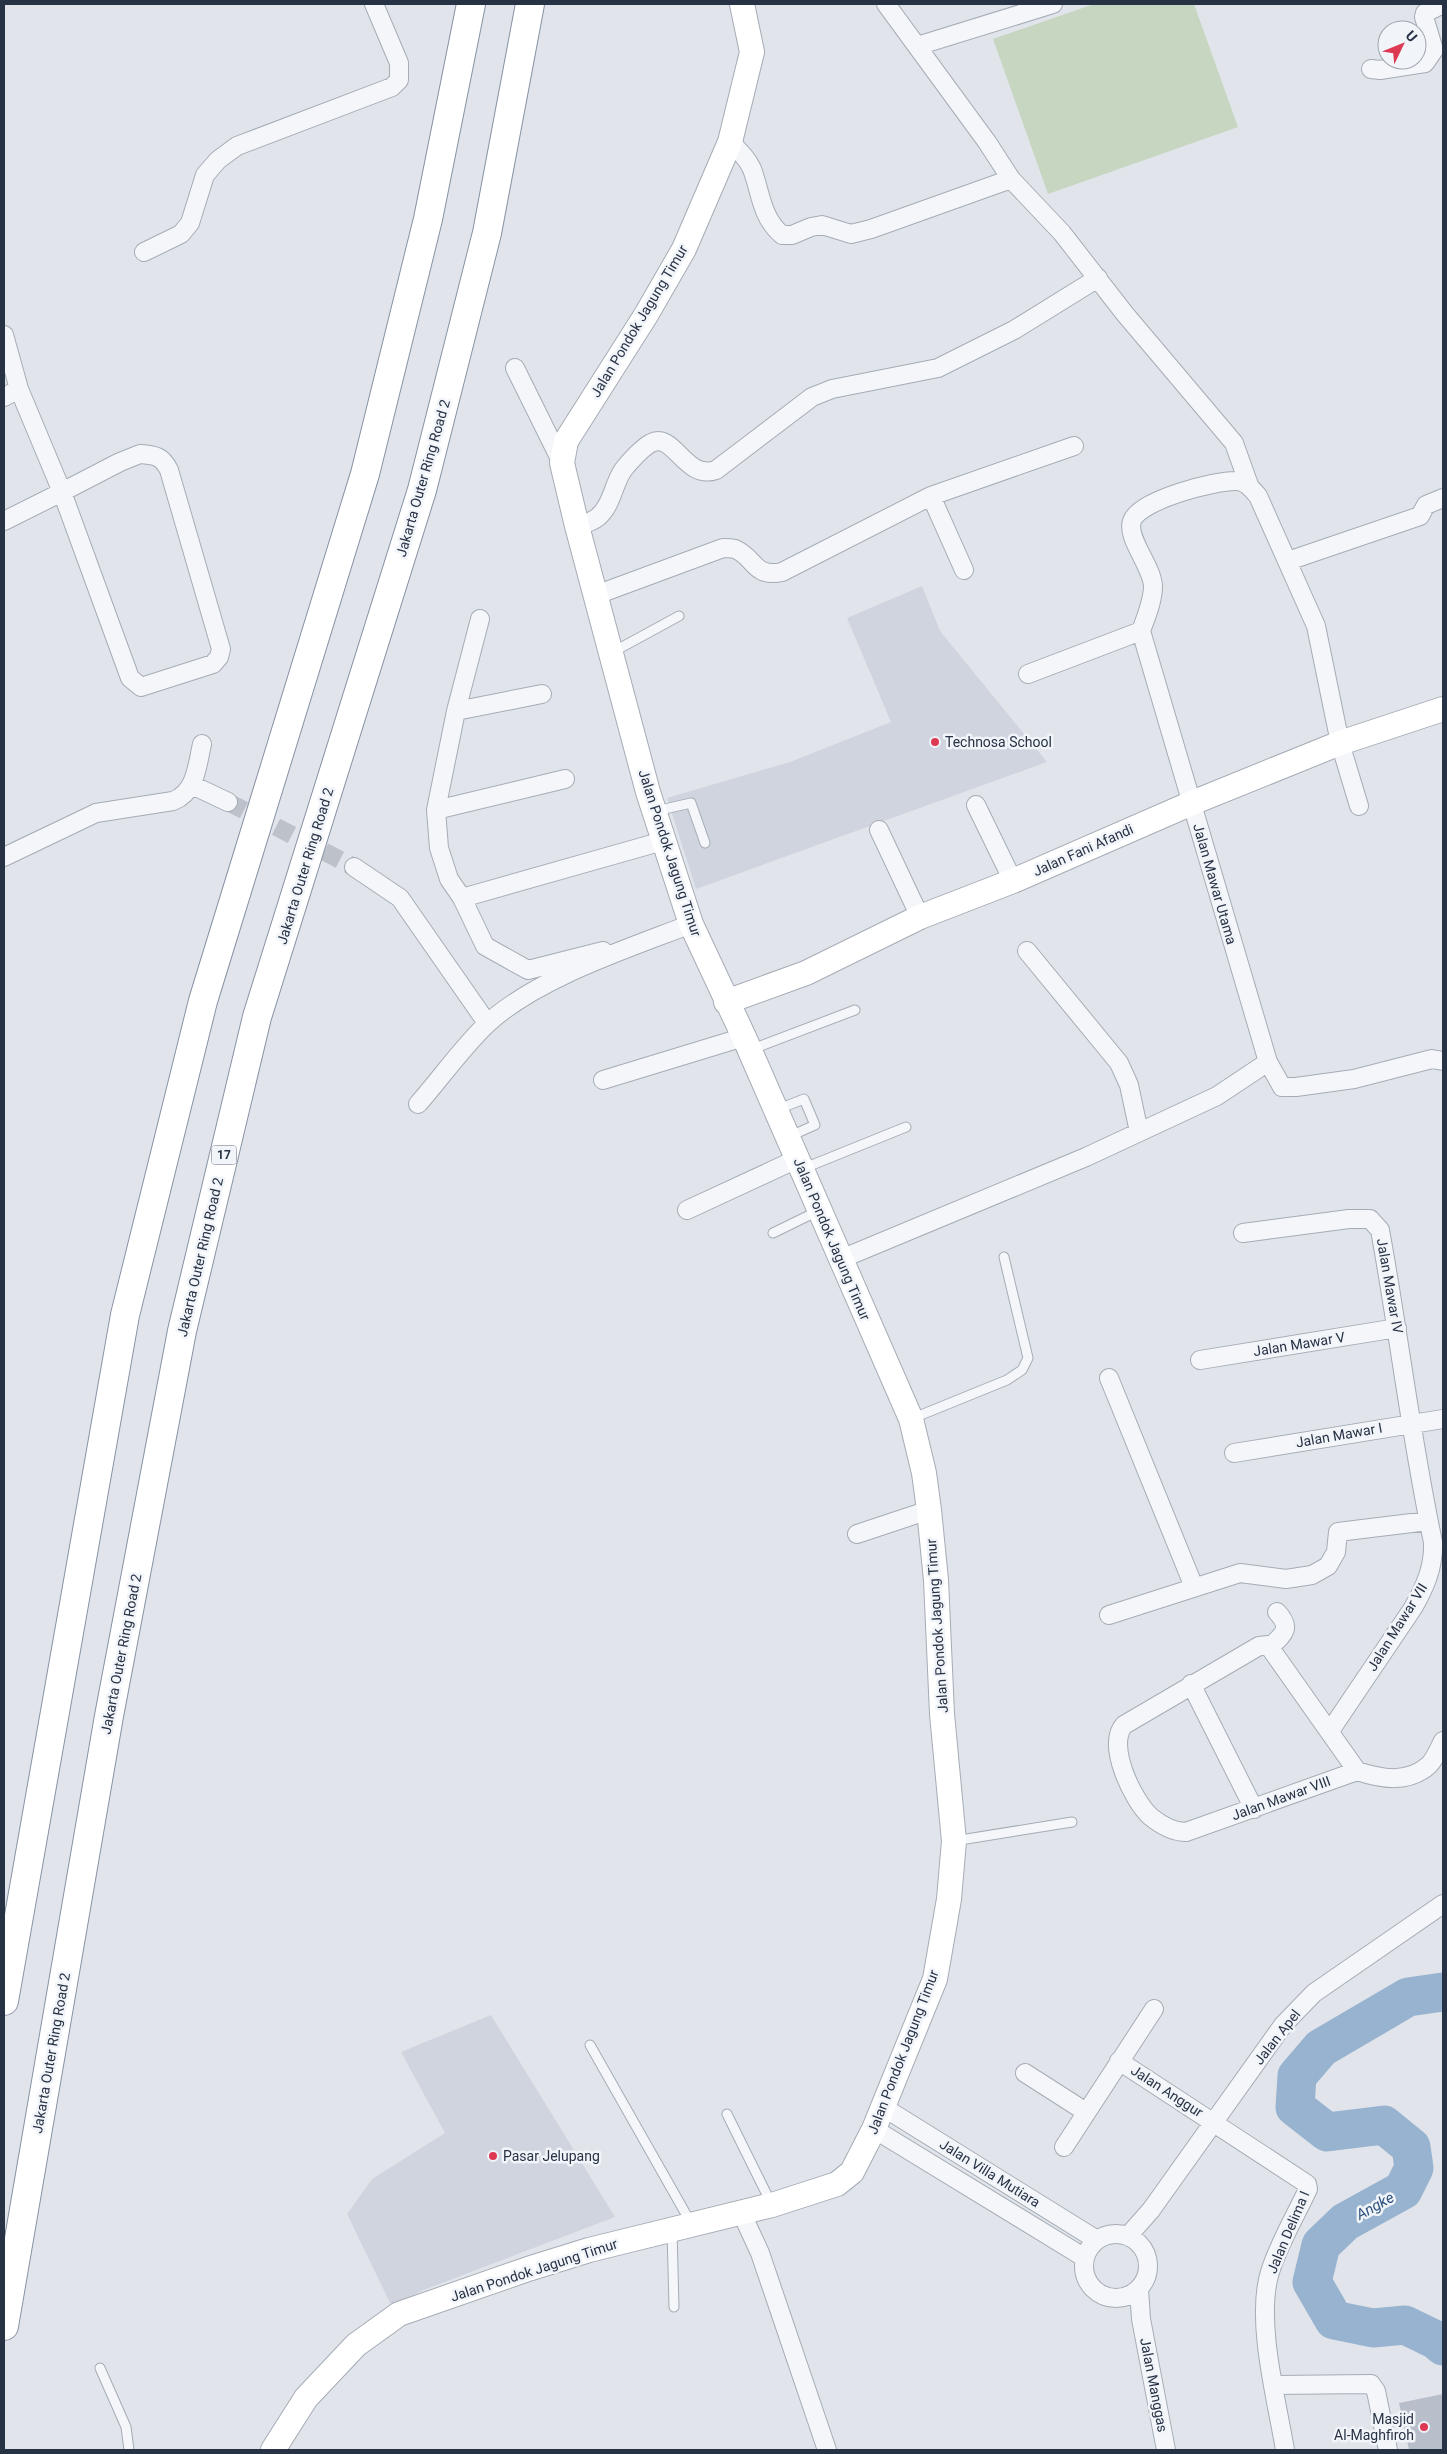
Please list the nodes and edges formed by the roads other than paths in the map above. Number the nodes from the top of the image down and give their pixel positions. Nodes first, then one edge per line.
1 (374, 4) edge
2 (470, 4) edge
3 (530, 4) edge
4 (742, 4) edge
5 (886, 4) edge
6 (1053, 4) edge
7 (1443, 4) edge
8 (918, 46) junction
9 (1370, 69) dead end
10 (730, 142) junction
11 (1011, 179) junction
12 (144, 252) dead end
13 (1098, 278) junction
14 (4, 335) edge
15 (515, 368) dead end
16 (12, 393) edge
17 (1074, 446) dead end
18 (562, 463) junction
19 (1249, 485) junction
20 (62, 492) junction
21 (931, 496) junction
22 (1443, 498) edge
23 (4, 521) edge
24 (577, 526) junction
25 (1288, 561) junction
26 (964, 570) dead end
27 (596, 596) junction
28 (679, 616) dead end
29 (480, 619) dead end
30 (1141, 631) junction
31 (611, 653) junction
32 (1028, 674) dead end
33 (542, 694) dead end
34 (456, 711) junction
35 (1442, 712) edge
36 (1340, 743) junction
37 (202, 744) dead end
38 (565, 779) dead end
39 (192, 785) junction
40 (228, 802) tunnel mouth
41 (1192, 803) junction
42 (976, 805) dead end
43 (1359, 806) dead end
44 (436, 810) junction
45 (654, 811) junction
46 (879, 830) dead end
47 (663, 841) junction
48 (705, 843) dead end
49 (4, 857) edge
50 (354, 866) tunnel mouth
51 (1013, 881) junction
52 (462, 898) junction
53 (920, 917) junction
54 (691, 924) junction
55 (603, 951) dead end
56 (1027, 951) dead end
57 (726, 1002) junction
58 (855, 1010) dead end
59 (488, 1023) junction
60 (747, 1044) junction
61 (1443, 1061) edge
62 (1268, 1062) junction
63 (603, 1080) dead end
64 (418, 1104) dead end
65 (906, 1127) dead end
66 (1139, 1132) junction
67 (799, 1164) junction
68 (687, 1210) dead end
69 (820, 1210) junction
70 (773, 1233) dead end
71 (1242, 1233) dead end
72 (1004, 1257) dead end
73 (841, 1259) junction
74 (1397, 1328) junction
75 (1200, 1360) dead end
76 (1109, 1378) dead end
77 (1443, 1419) edge
78 (910, 1420) junction
79 (1411, 1425) junction
80 (1234, 1453) dead end
81 (929, 1510) junction
82 (1428, 1521) junction
83 (856, 1534) dead end
84 (1194, 1587) junction
85 (1277, 1612) dead end
86 (1109, 1615) dead end
87 (1271, 1646) junction
88 (1192, 1684) junction
89 (1330, 1731) junction
90 (1443, 1741) edge
91 (1357, 1771) junction
92 (1254, 1809) junction
93 (1072, 1822) dead end
94 (954, 1841) junction
95 (1443, 1905) edge
96 (4, 2001) edge
97 (1154, 2009) dead end
98 (590, 2046) dead end
99 (1119, 2061) junction
100 (1025, 2073) dead end
101 (883, 2107) junction
102 (1086, 2112) junction
103 (727, 2114) dead end
104 (1215, 2122) junction
105 (874, 2129) junction
106 (1064, 2147) dead end
107 (772, 2205) junction
108 (742, 2214) junction
109 (682, 2228) junction
110 (1097, 2240) junction
111 (1134, 2240) junction
112 (1085, 2258) junction
113 (1139, 2289) junction
114 (1120, 2298) junction
115 (674, 2307) dead end
116 (1141, 2319) junction
117 (4, 2326) edge
118 (100, 2368) dead end
119 (1274, 2385) junction
120 (129, 2450) edge
121 (273, 2450) edge
122 (827, 2450) edge
123 (1166, 2450) edge
124 (1285, 2450) edge
125 (1388, 2450) edge

1 - 12 street
2 - 96 highway
3 - 117 highway, Jakarta Outer Ring Road 2 / 17
4 - 10 street, Jalan Pondok Jagung Timur
5 - 8 street
6 - 8 street
7 - 9 street
8 - 11 street
10 - 11 street
10 - 18 street, Jalan Pondok Jagung Timur
11 - 13 street
13 - 19 street
13 - 24 street
14 - 16 street
15 - 18 street, Jalan Pondok Jagung Timur
16 - 20 street
17 - 21 street
18 - 24 street, Jalan Pondok Jagung Timur
19 - 25 street
19 - 30 street
20 - 20 street
20 - 23 street
21 - 26 street
21 - 27 street
22 - 25 street
24 - 27 street, Jalan Pondok Jagung Timur
25 - 36 street
27 - 31 street, Jalan Pondok Jagung Timur
28 - 31 lane
29 - 34 street
30 - 32 street
30 - 41 street, Jalan Mawar Utama
31 - 45 street, Jalan Pondok Jagung Timur
33 - 34 street
34 - 44 street
35 - 36 street, Jalan Fani Afandi
36 - 41 street, Jalan Fani Afandi
36 - 43 street
37 - 39 street
38 - 44 street
39 - 40 street
39 - 49 street
41 - 51 street, Jalan Fani Afandi
41 - 62 street, Jalan Mawar Utama
42 - 51 street
44 - 52 street
45 - 47 street, Jalan Pondok Jagung Timur
45 - 48 lane
46 - 53 street
47 - 52 street
47 - 54 street, Jalan Pondok Jagung Timur
50 - 59 street
51 - 53 street, Jalan Fani Afandi
52 - 55 street
53 - 57 street, Jalan Fani Afandi
54 - 57 street, Jalan Pondok Jagung Timur
54 - 59 street
56 - 66 street
57 - 60 street, Jalan Pondok Jagung Timur
58 - 60 lane
59 - 64 street
60 - 63 street
60 - 67 street, Jalan Pondok Jagung Timur
61 - 62 street, Jalan Mawar Utama
62 - 66 street
65 - 67 lane
66 - 73 street
67 - 68 street
67 - 69 street, Jalan Pondok Jagung Timur
69 - 70 lane
69 - 73 street, Jalan Pondok Jagung Timur
71 - 74 street, Jalan Mawar IV
72 - 78 lane
73 - 78 street, Jalan Pondok Jagung Timur
74 - 75 street, Jalan Mawar V
74 - 79 street, Jalan Mawar IV
76 - 84 street
77 - 79 street, Jalan Mawar I
78 - 81 street, Jalan Pondok Jagung Timur
79 - 80 street, Jalan Mawar I
79 - 82 street, Jalan Mawar VII
81 - 83 street
81 - 94 street, Jalan Pondok Jagung Timur
82 - 84 street
82 - 89 street, Jalan Mawar VII
84 - 86 street
85 - 87 street
87 - 88 street, Jalan Mawar VIII
87 - 89 street
88 - 92 street
88 - 92 street, Jalan Mawar VIII
89 - 91 street
90 - 91 street
91 - 92 street, Jalan Mawar VIII
93 - 94 lane
94 - 101 street, Jalan Pondok Jagung Timur
95 - 104 street, Jalan Apel
97 - 99 street
98 - 109 lane
99 - 102 street
99 - 104 street, Jalan Anggur
100 - 102 street
101 - 105 street, Jalan Pondok Jagung Timur
101 - 110 street, Jalan Villa Mutiara
102 - 106 street
103 - 107 lane
104 - 111 street, Jalan Apel
104 - 119 street, Jalan Delima I
105 - 107 street, Jalan Pondok Jagung Timur
105 - 112 street, Jalan Villa Mutiara
107 - 108 street, Jalan Pondok Jagung Timur
108 - 109 street, Jalan Pondok Jagung Timur
108 - 122 street
109 - 115 lane
109 - 121 street, Jalan Pondok Jagung Timur
110 - 111 street
110 - 112 street
111 - 113 street
112 - 114 street
113 - 114 street
113 - 116 street, Jalan Manggas
114 - 116 street, Jalan Manggas
116 - 123 street, Jalan Manggas
118 - 120 lane
119 - 124 street, Jalan Delima I
119 - 125 street

